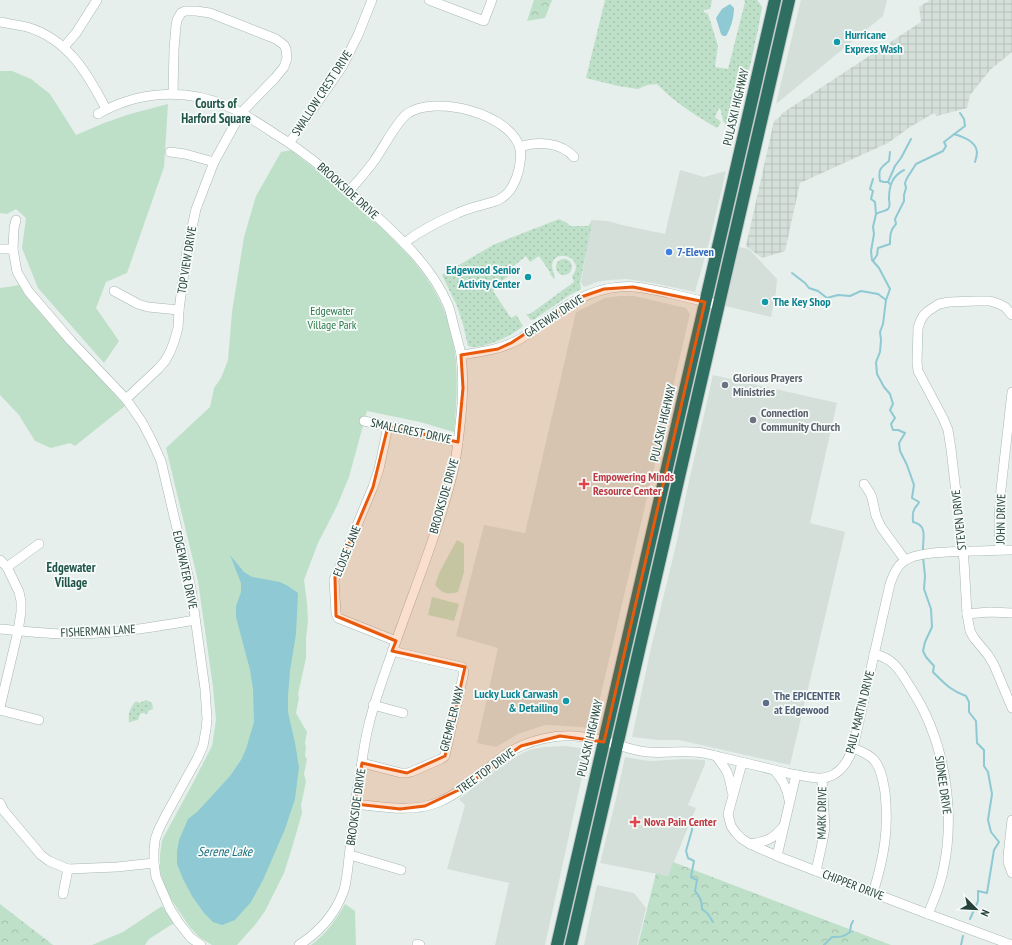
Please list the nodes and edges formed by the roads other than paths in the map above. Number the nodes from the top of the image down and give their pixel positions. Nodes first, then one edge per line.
1 (97, 0) edge
2 (372, 0) edge
3 (429, 0) edge
4 (492, 0) edge
5 (771, 0) edge
6 (775, 0) edge
7 (788, 2) edge
8 (772, 15) junction
9 (0, 22) edge
10 (64, 48) junction
11 (174, 94) junction
12 (241, 113) junction
13 (290, 142) junction
14 (520, 148) junction
15 (170, 152) dead end
16 (574, 157) dead end
17 (214, 162) junction
18 (349, 191) junction
19 (16, 220) dead end
20 (404, 243) junction
21 (0, 249) edge
22 (13, 249) junction
23 (114, 291) dead end
24 (705, 302) junction
25 (719, 305) junction
26 (179, 310) junction
27 (1012, 315) edge
28 (461, 355) junction
29 (1012, 392) edge
30 (126, 399) junction
31 (364, 421) dead end
32 (388, 426) junction
33 (1010, 428) edge
34 (458, 442) junction
35 (864, 484) dead end
36 (39, 544) dead end
37 (1000, 550) junction
38 (1012, 550) edge
39 (963, 552) junction
40 (0, 560) edge
41 (905, 560) junction
42 (7, 567) junction
43 (1012, 613) edge
44 (967, 614) junction
45 (195, 620) junction
46 (0, 629) edge
47 (18, 631) junction
48 (396, 641) junction
49 (392, 651) junction
50 (874, 654) junction
51 (373, 705) junction
52 (0, 707) edge
53 (1012, 708) edge
54 (0, 710) edge
55 (403, 713) dead end
56 (39, 720) dead end
57 (604, 742) junction
58 (617, 744) junction
59 (853, 748) junction
60 (716, 756) junction
61 (362, 763) junction
62 (742, 763) junction
63 (774, 770) junction
64 (796, 775) junction
65 (822, 778) junction
66 (733, 796) junction
67 (355, 804) junction
68 (789, 804) junction
69 (1, 810) edge
70 (1012, 820) edge
71 (785, 824) junction
72 (750, 844) junction
73 (350, 855) junction
74 (777, 856) junction
75 (154, 863) junction
76 (68, 869) junction
77 (401, 870) dead end
78 (816, 871) junction
79 (1012, 873) edge
80 (873, 893) junction
81 (64, 894) dead end
82 (928, 914) junction
83 (201, 945) edge
84 (299, 945) edge
85 (557, 945) edge
86 (571, 945) edge
87 (1012, 945) edge

1 - 10 street
2 - 13 street, SWALLOW CREST DRIVE
3 - 4 street
5 - 8 highway
6 - 8 highway, PULASKI HIGHWAY
7 - 25 highway
8 - 24 highway, PULASKI HIGHWAY
9 - 10 street
10 - 11 street
11 - 12 street
11 - 12 street, TOP VIEW DRIVE
12 - 13 street, BROOKSIDE DRIVE
12 - 17 street, TOP VIEW DRIVE
13 - 18 street, BROOKSIDE DRIVE
14 - 16 street
14 - 18 street
14 - 20 street
15 - 17 street
17 - 26 street, TOP VIEW DRIVE
18 - 20 street, BROOKSIDE DRIVE
19 - 22 street, EDGEWATER DRIVE
20 - 28 street, BROOKSIDE DRIVE
21 - 22 street
22 - 30 street, EDGEWATER DRIVE
23 - 26 street
24 - 25 street, GATEWAY DRIVE
24 - 28 street, GATEWAY DRIVE
24 - 57 highway, PULASKI HIGHWAY
25 - 58 highway
26 - 30 street, TOP VIEW DRIVE
27 - 39 street, STEVEN DRIVE
28 - 34 street, BROOKSIDE DRIVE
29 - 33 street, JOHN DRIVE
30 - 45 street, EDGEWATER DRIVE
31 - 32 street, SMALLCREST DRIVE
32 - 34 street, SMALLCREST DRIVE
32 - 48 street, ELOISE LANE
33 - 37 street, JOHN DRIVE
34 - 48 street, BROOKSIDE DRIVE
35 - 41 street
36 - 42 street
37 - 38 street
37 - 39 street
39 - 41 street
39 - 44 street, STEVEN DRIVE
40 - 42 street
41 - 50 street, PAUL MARTIN DRIVE
42 - 47 street
43 - 44 street
44 - 53 street, STEVEN DRIVE
45 - 47 street, FISHERMAN LANE
45 - 75 street, EDGEWATER DRIVE
46 - 47 street, FISHERMAN LANE
47 - 52 street
48 - 49 street, BROOKSIDE DRIVE
49 - 51 street, BROOKSIDE DRIVE
49 - 61 street, GREMPLER WAY
50 - 59 street, PAUL MARTIN DRIVE
50 - 82 street, SIDNEE DRIVE
51 - 55 street
51 - 61 street, BROOKSIDE DRIVE
54 - 56 street
57 - 58 street, TREE TOP DRIVE
57 - 67 street, TREE TOP DRIVE
57 - 85 highway, PULASKI HIGHWAY
58 - 60 street
58 - 86 highway
59 - 65 street, PAUL MARTIN DRIVE
59 - 80 street
60 - 62 street
60 - 66 street, CHIPPER DRIVE
61 - 67 street, BROOKSIDE DRIVE
62 - 63 street
62 - 66 street, CHIPPER DRIVE
63 - 64 street
63 - 68 street
64 - 65 street
64 - 68 street
65 - 78 street, MARK DRIVE
66 - 72 street, CHIPPER DRIVE
67 - 73 street, BROOKSIDE DRIVE
68 - 71 street
69 - 76 street
70 - 79 street
71 - 72 street
71 - 74 street
72 - 74 street, CHIPPER DRIVE
73 - 77 street
73 - 84 street, BROOKSIDE DRIVE
74 - 78 street, CHIPPER DRIVE
75 - 76 street
75 - 83 street, EDGEWATER DRIVE
76 - 81 street
78 - 80 street, CHIPPER DRIVE
80 - 82 street, CHIPPER DRIVE
82 - 87 street, CHIPPER DRIVE

